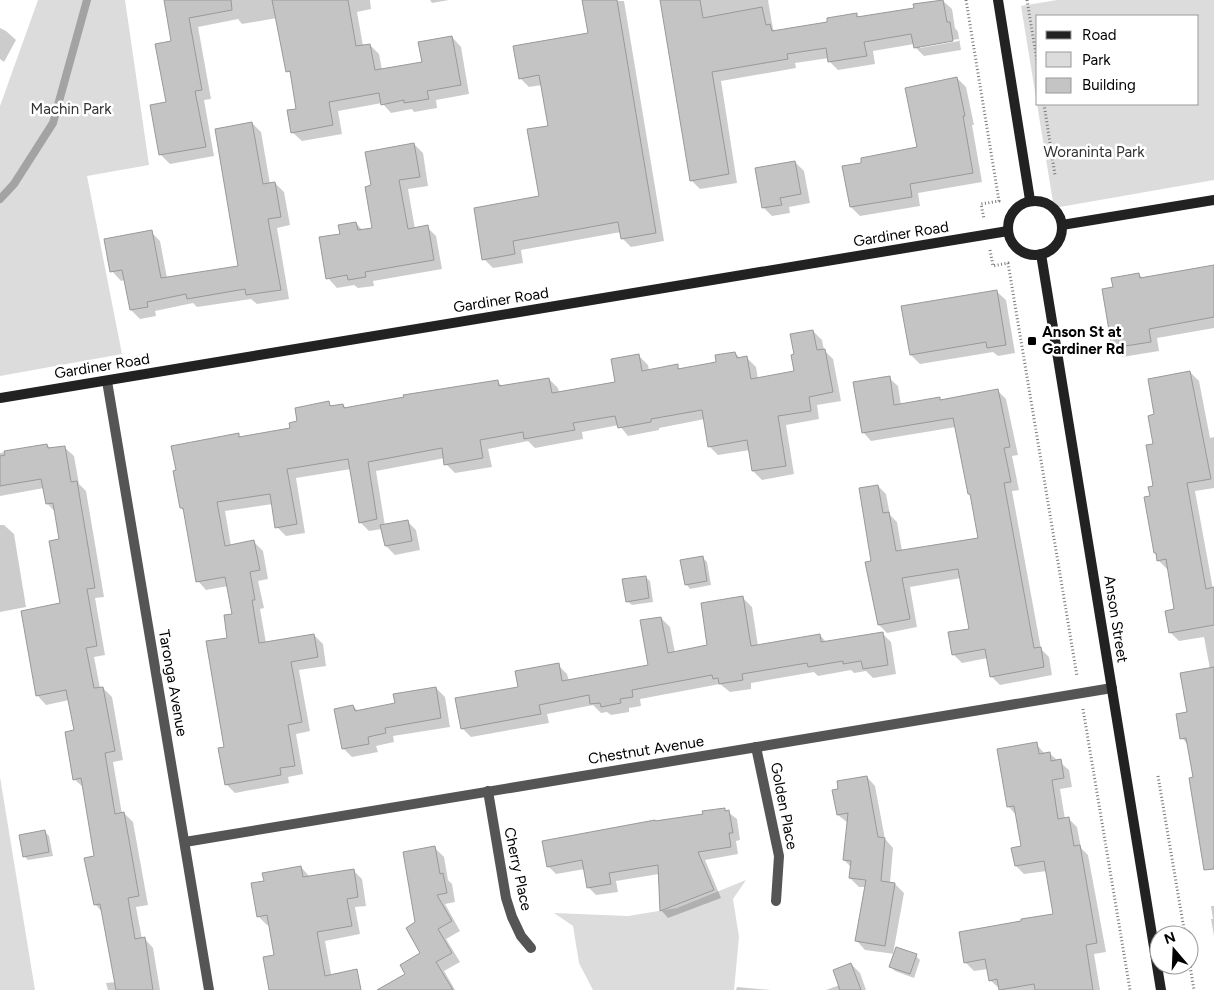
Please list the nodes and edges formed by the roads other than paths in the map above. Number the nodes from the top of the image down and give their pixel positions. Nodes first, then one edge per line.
1 (998, 0) edge
2 (1030, 200) junction
3 (1214, 200) edge
4 (1062, 225) junction
5 (1008, 231) junction
6 (1041, 254) junction
7 (107, 380) junction
8 (0, 398) edge
9 (1112, 688) junction
10 (756, 747) junction
11 (488, 791) junction
12 (185, 842) junction
13 (776, 901) dead end
14 (531, 948) dead end
15 (210, 990) edge
16 (1161, 990) edge

1 - 2 street
2 - 4 street
2 - 5 street
3 - 4 street
4 - 6 street
5 - 6 street
5 - 7 street, Gardiner Road
6 - 9 street, Anson Street
7 - 8 street, Gardiner Road
7 - 12 street, Taronga Avenue
9 - 10 street, Chestnut Avenue
9 - 16 street, Anson Street
10 - 11 street, Chestnut Avenue
10 - 13 street, Golden Place
11 - 12 street, Chestnut Avenue
11 - 14 street, Cherry Place
12 - 15 street, Taronga Avenue

